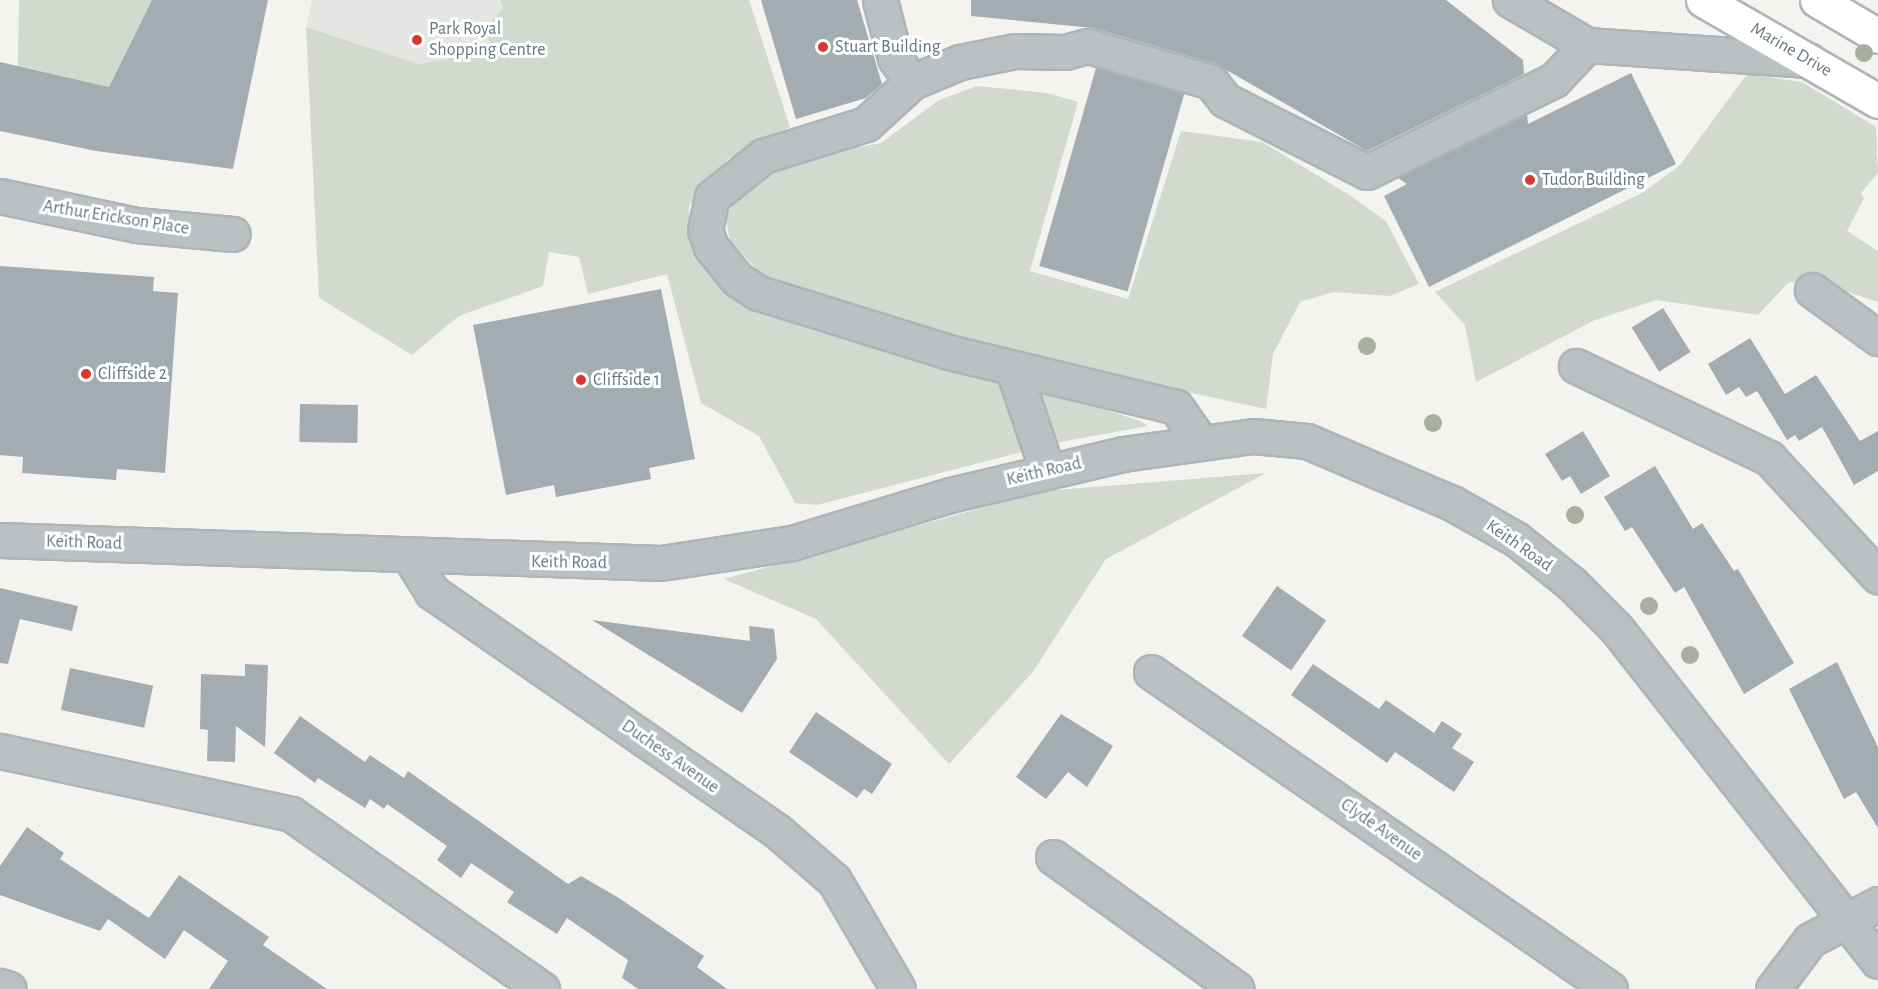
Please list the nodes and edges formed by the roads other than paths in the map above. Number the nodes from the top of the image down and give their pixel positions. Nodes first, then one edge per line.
1 (880, 0) edge
2 (1510, 0) edge
3 (1703, 0) edge
4 (1817, 0) edge
5 (1878, 36) edge
6 (1587, 45) junction
7 (1808, 60) junction
8 (912, 82) junction
9 (1878, 101) edge
10 (0, 196) edge
11 (233, 234) dead end
12 (1812, 290) dead end
13 (1878, 338) edge
14 (1576, 366) dead end
15 (1013, 369) junction
16 (1200, 441) junction
17 (1047, 471) junction
18 (0, 540) edge
19 (410, 557) junction
20 (1878, 576) edge
21 (1151, 672) dead end
22 (0, 751) edge
23 (1053, 857) dead end
24 (1878, 904) edge
25 (1842, 919) junction
26 (1878, 961) edge
27 (0, 986) edge
28 (9, 989) edge
29 (542, 989) edge
30 (898, 989) edge
31 (1237, 989) edge
32 (1610, 989) edge
33 (1773, 989) edge

1 - 8 street
2 - 6 street
3 - 7 main road, Marine Drive
4 - 5 main road
6 - 7 street
6 - 8 street
7 - 9 main road, Marine Drive
8 - 15 street
10 - 11 street, Arthur Erickson Place
12 - 13 street
14 - 20 street
15 - 16 street
15 - 17 street
16 - 17 street, Keith Road
16 - 25 street, Keith Road
17 - 19 street, Keith Road
18 - 19 street, Keith Road
19 - 30 street, Duchess Avenue
21 - 32 street, Clyde Avenue
22 - 29 street
23 - 31 street
24 - 25 street
25 - 26 street, Keith Road
25 - 33 street
27 - 28 street

